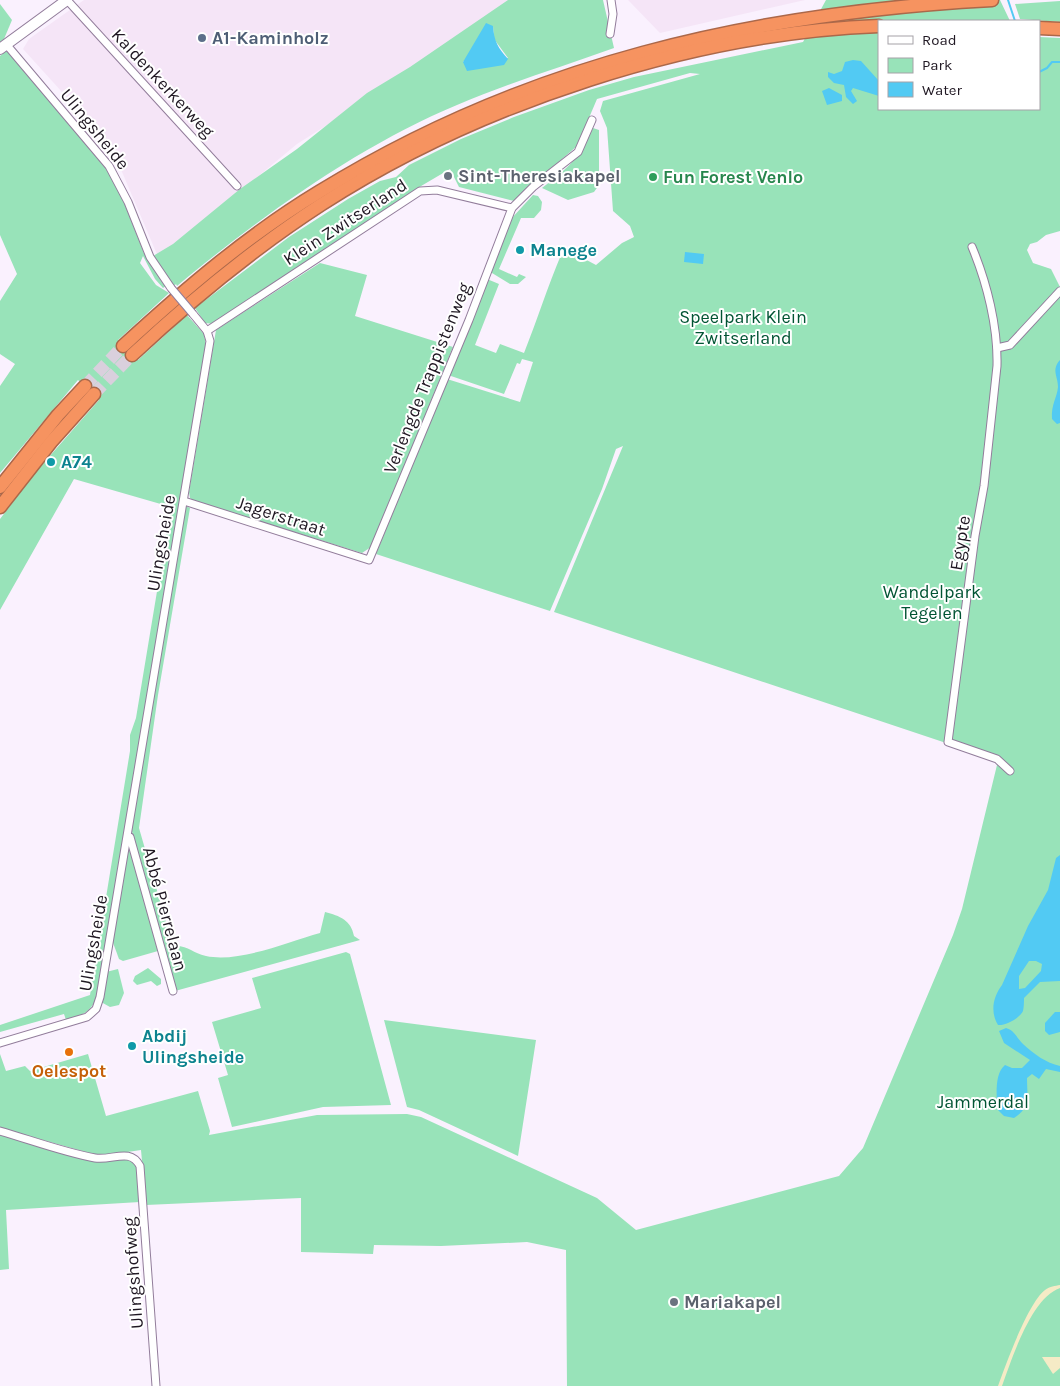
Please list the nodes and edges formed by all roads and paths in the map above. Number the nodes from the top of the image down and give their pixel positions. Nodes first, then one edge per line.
1 (67, 0) edge
2 (611, 0) edge
3 (992, 0) edge
4 (977, 1) edge
5 (56, 3) edge
6 (878, 26) edge
7 (1040, 28) edge
8 (1060, 29) edge
9 (610, 34) dead end
10 (3, 46) edge
11 (592, 120) dead end
12 (237, 186) dead end
13 (512, 208) junction
14 (972, 247) dead end
15 (1060, 292) edge
16 (207, 331) junction
17 (997, 348) junction
18 (0, 487) edge
19 (184, 501) junction
20 (0, 507) edge
21 (369, 560) joint
22 (1010, 771) dead end
23 (128, 836) junction
24 (173, 991) dead end
25 (0, 1042) edge
26 (0, 1131) edge
27 (156, 1386) edge

1 - 5 main road, Kaldenkerkerweg
1 - 12 street, Kaldenkerkerweg
2 - 9 street
3 - 4 highway
4 - 6 highway
5 - 10 main road, Kaldenkerkerweg
7 - 8 highway
10 - 16 street, Ulingsheide, bridge
11 - 13 street
13 - 16 street, Klein Zwitserland
13 - 21 street, Verlengde Trappistenweg
14 - 17 street, Egypte
15 - 17 street
16 - 19 street, Ulingsheide
17 - 22 street, Egypte
18 - 20 highway
19 - 21 street, Jagerstraat
19 - 23 street, Ulingsheide
23 - 24 street, Abbé Pierrelaan
23 - 25 street, Ulingsheide
26 - 27 street, Ulingshofweg

